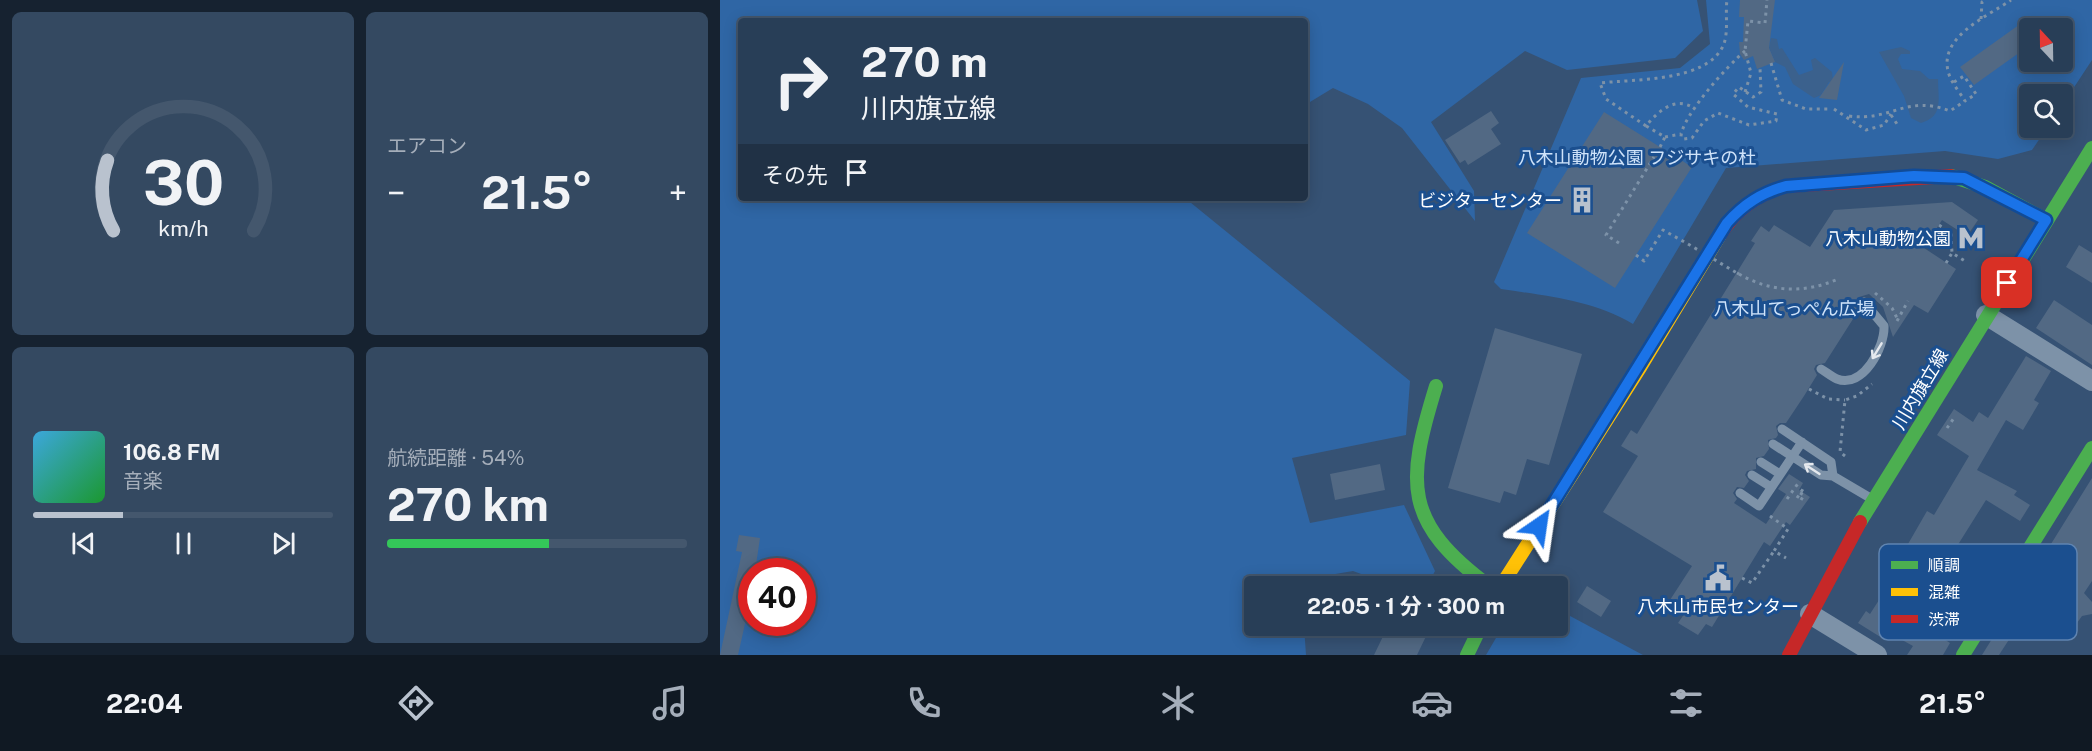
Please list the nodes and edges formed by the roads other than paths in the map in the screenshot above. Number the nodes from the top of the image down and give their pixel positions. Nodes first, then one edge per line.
1 (2092, 148) edge
2 (2046, 220) junction
3 (1864, 302) dead end
4 (1986, 315) junction
5 (1821, 369) dead end
6 (2092, 381) edge
7 (1436, 386) dead end
8 (1782, 429) dead end
9 (1802, 442) junction
10 (1773, 444) dead end
11 (2092, 448) edge
12 (1792, 457) junction
13 (1761, 462) dead end
14 (1780, 474) junction
15 (1752, 475) dead end
16 (1833, 476) junction
17 (1771, 488) junction
18 (1740, 494) dead end
19 (1873, 500) junction
20 (2032, 544) edge
21 (1475, 576) edge
22 (1507, 576) edge
23 (1810, 614) junction
24 (1476, 636) edge
25 (1972, 640) edge
26 (1467, 655) edge
27 (1789, 655) edge
28 (1876, 655) edge
29 (1963, 655) edge

1 - 2 street, 川内旗立線
2 - 4 street, 川内旗立線
2 - 22 street
3 -> 5 lane
4 - 6 street
4 - 19 street, 川内旗立線
7 - 21 street
8 - 9 lane
9 - 12 lane
9 - 16 lane
10 - 12 lane
11 - 20 street
12 - 14 lane
16 -> 12 lane
13 - 14 lane
14 - 17 lane
15 - 17 lane
16 - 19 lane
17 - 18 lane
19 - 23 street, 川内旗立線
23 - 27 street, 川内旗立線
23 - 28 street
24 - 26 street
25 - 29 street

